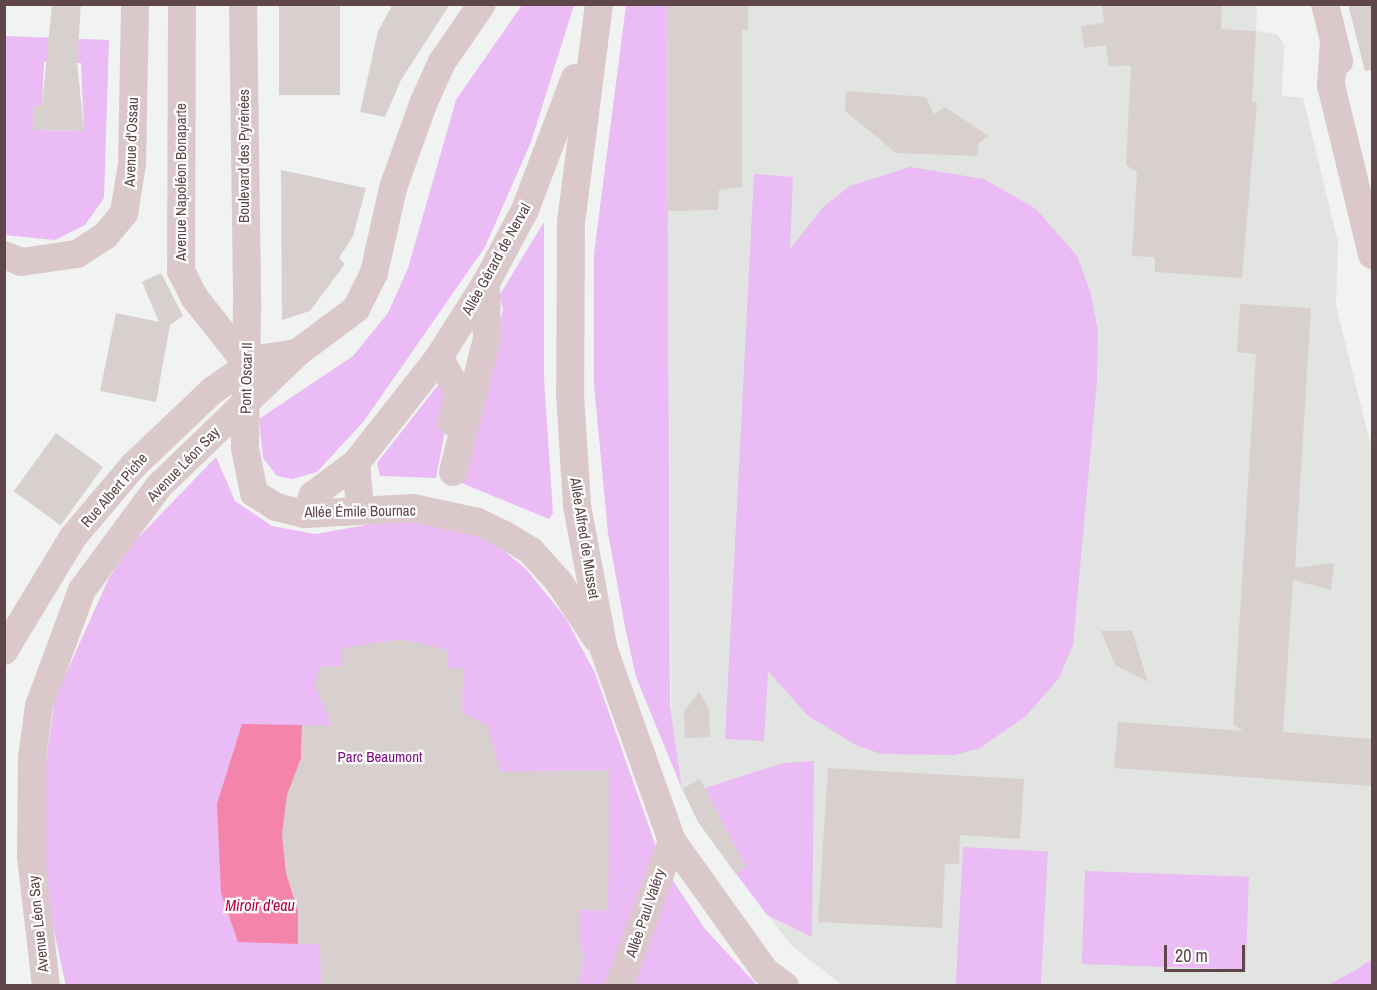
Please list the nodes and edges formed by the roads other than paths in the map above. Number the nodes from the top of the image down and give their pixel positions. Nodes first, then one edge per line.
1 (135, 4) edge
2 (182, 4) edge
3 (243, 4) edge
4 (482, 4) edge
5 (1325, 4) edge
6 (596, 18) edge
7 (1334, 42) junction
8 (533, 189) junction
9 (1372, 198) edge
10 (574, 200) junction
11 (4, 255) edge
12 (1372, 255) edge
13 (486, 283) junction
14 (247, 308) joint
15 (297, 353) junction
16 (439, 357) junction
17 (257, 359) junction
18 (245, 448) joint
19 (356, 463) junction
20 (360, 509) junction
21 (304, 514) junction
22 (604, 650) junction
23 (4, 651) edge
24 (672, 842) junction
25 (46, 986) edge
26 (619, 986) edge
27 (785, 986) edge

1 - 11 street, Avenue d'Ossau
2 - 17 street, Avenue Napoléon Bonaparte
3 - 14 street, Boulevard des Pyrénées
4 - 15 street, Avenue Léon Say
5 - 7 street
6 - 8 street, Allée Gérard de Nerval
6 - 10 street, Allée Alfred de Musset
7 - 9 street
7 - 12 street
8 - 10 street
8 - 13 street, Allée Gérard de Nerval
10 - 22 street, Allée Alfred de Musset
13 - 16 street, Allée Gérard de Nerval
13 - 16 street
14 - 18 street, Pont Oscar II, bridge
15 - 17 street
15 - 25 street, Avenue Léon Say
16 - 19 street, Allée Gérard de Nerval
17 - 23 street, Rue Albert Piche
18 - 21 street, Allée Émile Bournac
19 - 20 street
19 - 21 street, Allée Gérard de Nerval
20 - 21 street, Allée Émile Bournac
20 - 22 street, Allée Émile Bournac
22 - 24 street, Allée Alfred de Musset
24 - 26 street, Allée Paul Valéry
24 - 27 street, Allée Alfred de Musset

